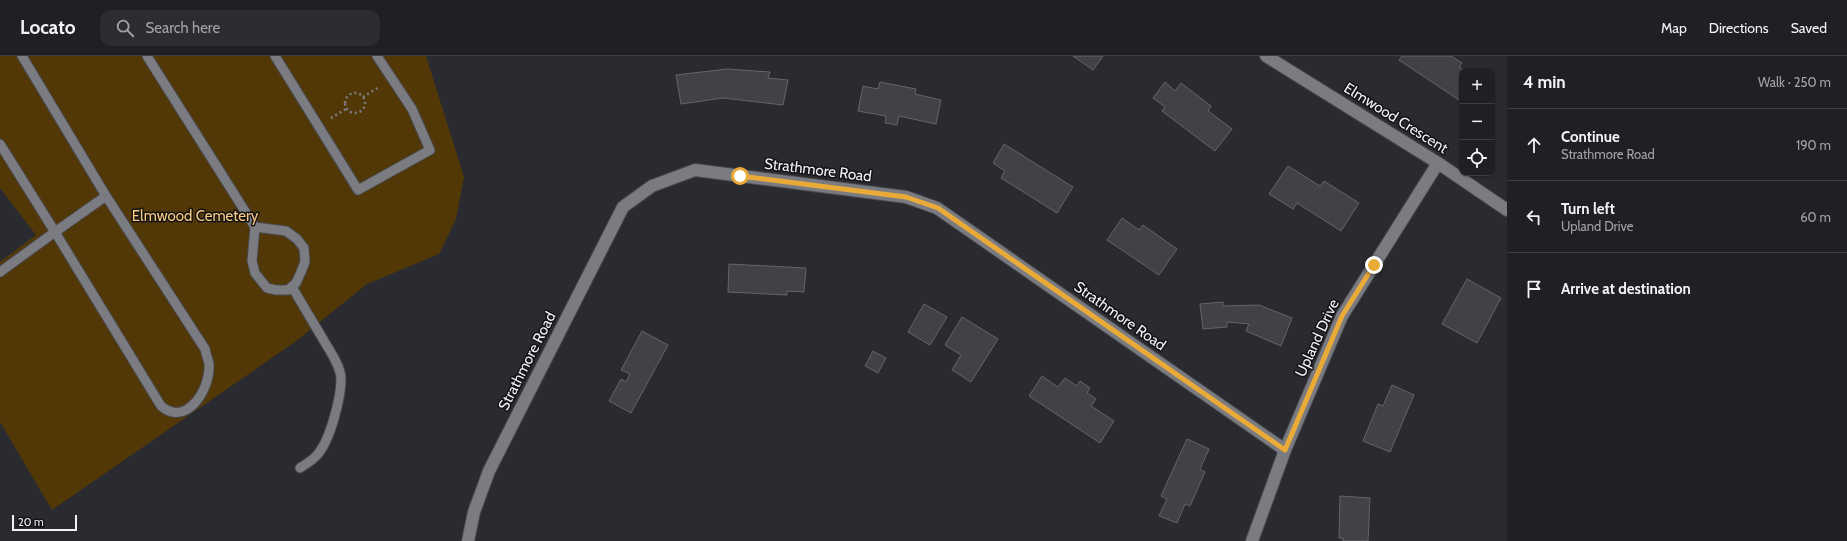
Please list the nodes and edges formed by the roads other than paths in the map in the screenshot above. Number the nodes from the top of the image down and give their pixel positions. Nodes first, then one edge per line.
1 (22, 56) edge
2 (147, 56) edge
3 (275, 56) edge
4 (377, 56) edge
5 (1266, 56) edge
6 (0, 144) edge
7 (1438, 163) junction
8 (106, 196) junction
9 (1507, 210) edge
10 (254, 227) junction
11 (55, 232) junction
12 (0, 272) edge
13 (292, 287) junction
14 (1285, 450) junction
15 (300, 468) dead end
16 (468, 541) edge
17 (1252, 541) edge

1 - 8 lane
2 - 10 lane
3 - 4 lane
5 - 7 street, Elmwood Crescent
6 - 11 lane
7 - 9 street, Elmwood Crescent
7 - 14 street, Upland Drive
8 - 11 lane
8 - 11 lane
10 - 13 lane
10 - 13 lane
11 - 12 lane
13 - 15 lane
14 - 16 street, Strathmore Road
14 - 17 street, Upland Drive

